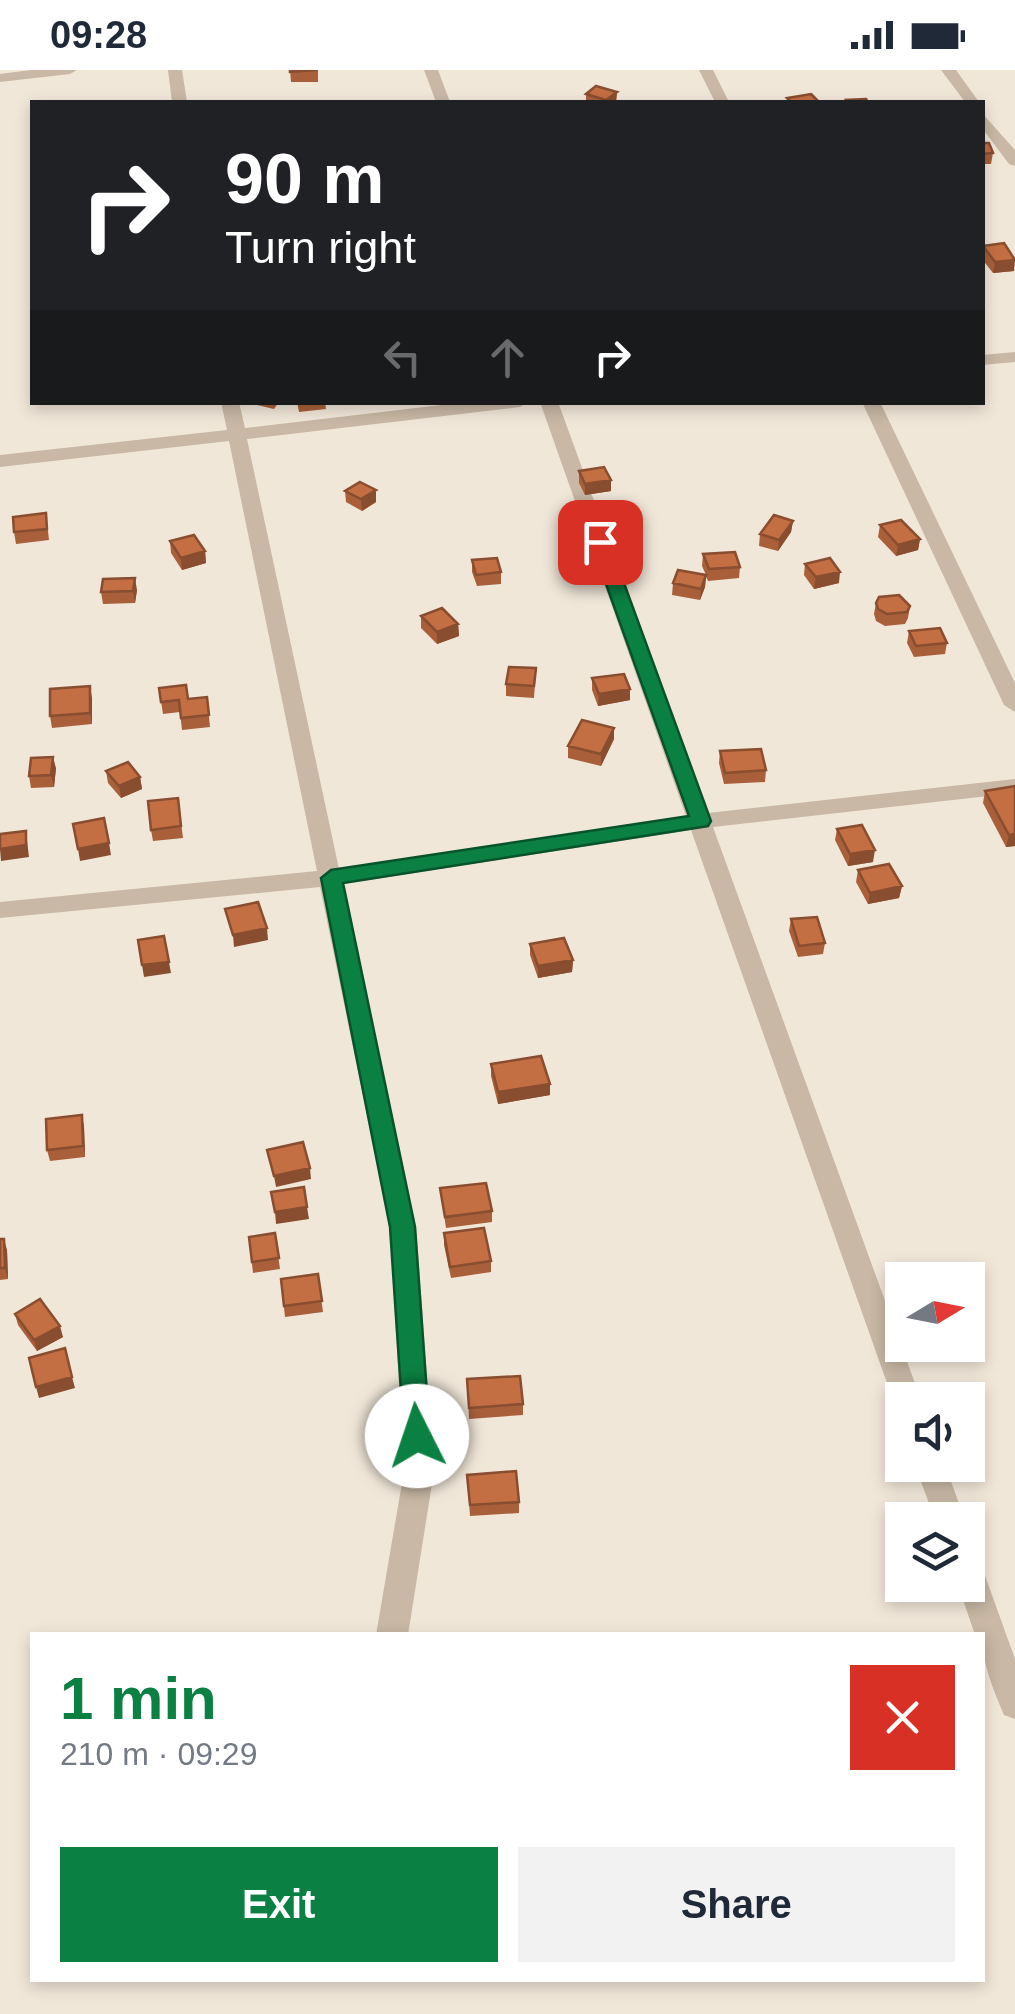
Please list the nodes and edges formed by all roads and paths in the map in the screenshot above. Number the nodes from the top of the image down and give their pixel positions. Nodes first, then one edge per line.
1 (70, 70) edge
2 (175, 70) edge
3 (431, 70) edge
4 (706, 70) edge
5 (948, 70) edge
6 (0, 78) edge
7 (180, 100) edge
8 (442, 100) edge
9 (721, 100) edge
10 (970, 100) edge
11 (985, 121) edge
12 (1015, 161) edge
13 (1015, 357) edge
14 (985, 360) edge
15 (231, 405) edge
16 (494, 405) edge
17 (550, 405) edge
18 (871, 405) edge
19 (236, 435) junction
20 (0, 461) edge
21 (1015, 705) edge
22 (1015, 786) edge
23 (701, 821) junction
24 (331, 878) junction
25 (0, 910) edge
26 (901, 1382) edge
27 (979, 1602) edge
28 (392, 1632) edge
29 (1015, 1704) edge

1 - 6 street
2 - 7 street
3 - 8 street
4 - 9 street
5 - 10 street
11 - 12 street
13 - 14 street
15 - 19 street
16 - 19 street
17 - 23 street
18 - 21 street
19 - 20 street
19 - 24 street
22 - 23 street
23 - 24 street
23 - 26 street
24 - 25 street
24 - 28 street
27 - 29 street

